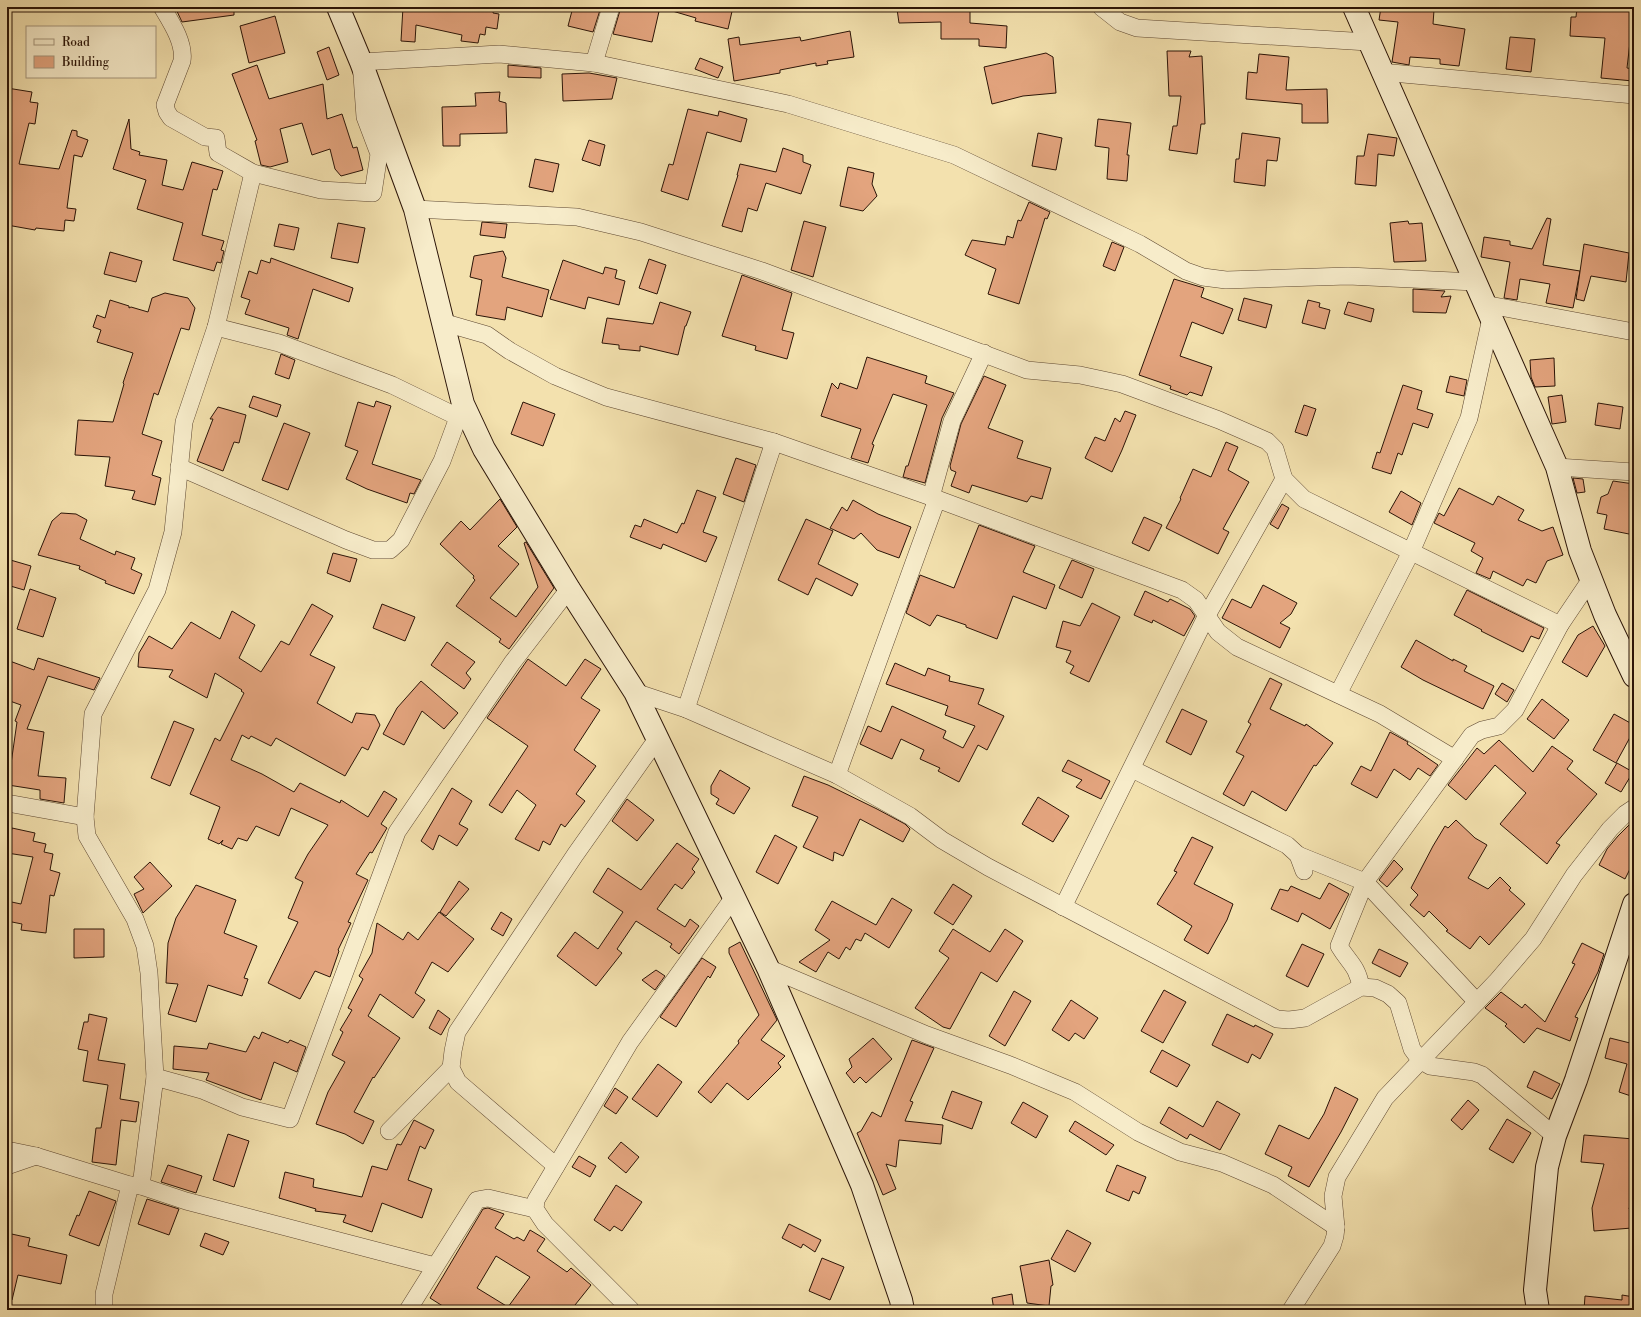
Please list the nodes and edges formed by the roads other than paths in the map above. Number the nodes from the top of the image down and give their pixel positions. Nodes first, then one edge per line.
1 (162, 7) edge
2 (611, 7) edge
3 (1101, 7) edge
4 (1354, 7) edge
5 (341, 10) edge
6 (1368, 42) junction
7 (361, 62) junction
8 (594, 63) junction
9 (1381, 72) junction
10 (1634, 95) edge
11 (253, 173) junction
12 (415, 210) junction
13 (1475, 282) junction
14 (1488, 311) junction
15 (442, 322) junction
16 (216, 327) junction
17 (1634, 332) edge
18 (984, 353) junction
19 (461, 410) junction
20 (774, 442) junction
21 (179, 467) junction
22 (1558, 467) junction
23 (1634, 472) edge
24 (1284, 479) junction
25 (934, 498) junction
26 (1411, 552) junction
27 (1591, 579) junction
28 (569, 589) junction
29 (1206, 617) junction
30 (1560, 625) junction
31 (1634, 676) edge
32 (634, 692) junction
33 (1338, 694) junction
34 (686, 709) junction
35 (657, 740) junction
36 (1455, 759) junction
37 (1132, 769) junction
38 (837, 775) junction
39 (7, 803) edge
40 (1634, 808) edge
41 (85, 818) junction
42 (1298, 855) junction
43 (1304, 871) dead end
44 (1365, 882) junction
45 (734, 897) junction
46 (1634, 904) edge
47 (1064, 907) junction
48 (768, 968) junction
49 (1360, 987) junction
50 (1477, 1002) junction
51 (1420, 1060) junction
52 (451, 1068) junction
53 (156, 1077) junction
54 (389, 1131) dead end
55 (1555, 1136) junction
56 (7, 1150) edge
57 (36, 1156) junction
58 (7, 1166) edge
59 (556, 1166) junction
60 (135, 1185) junction
61 (1332, 1196) junction
62 (535, 1209) junction
63 (1309, 1209) junction
64 (1336, 1227) junction
65 (435, 1266) junction
66 (104, 1310) edge
67 (408, 1310) edge
68 (632, 1310) edge
69 (903, 1310) edge
70 (1291, 1310) edge
71 (1538, 1310) edge

1 - 11 street
2 - 8 street
3 - 6 street
4 - 6 street
5 - 7 street
6 - 9 street
7 - 8 street
7 - 11 street
7 - 12 street
8 - 13 street
9 - 10 street
9 - 13 street
11 - 16 street
12 - 15 street
12 - 18 street
13 - 14 street
14 - 17 street
14 - 22 street
14 - 26 street
15 - 19 street
15 - 20 street
16 - 19 street
16 - 21 street
18 - 24 street
18 - 25 street
19 - 21 street
19 - 28 street
20 - 25 street
20 - 34 street
21 - 41 street
22 - 23 street
22 - 27 street
24 - 26 street
24 - 29 street
25 - 29 street
25 - 38 street
26 - 30 street
26 - 33 street
27 - 30 street
27 - 31 street
28 - 32 street
28 - 53 street
29 - 33 street
29 - 37 street
30 - 36 street
32 - 34 street
32 - 35 street
33 - 36 street
34 - 38 street
35 - 45 street
35 - 52 street
36 - 44 street
37 - 42 street
37 - 47 street
38 - 47 street
39 - 41 street
40 - 50 street
41 - 53 street
42 - 43 street
42 - 44 street
44 - 49 street
44 - 50 street
45 - 48 street
45 - 59 street
46 - 55 street
47 - 49 street
48 - 63 street
48 - 69 street
49 - 51 street
50 - 51 street
51 - 55 street
51 - 61 street
52 - 54 street
52 - 59 street
53 - 60 street
55 - 71 street
56 - 57 street
57 - 58 street
57 - 60 street
59 - 62 street
60 - 65 street
60 - 66 street
61 - 63 street
61 - 64 street
62 - 65 street
62 - 68 street
63 - 64 street
64 - 70 street
65 - 67 street

